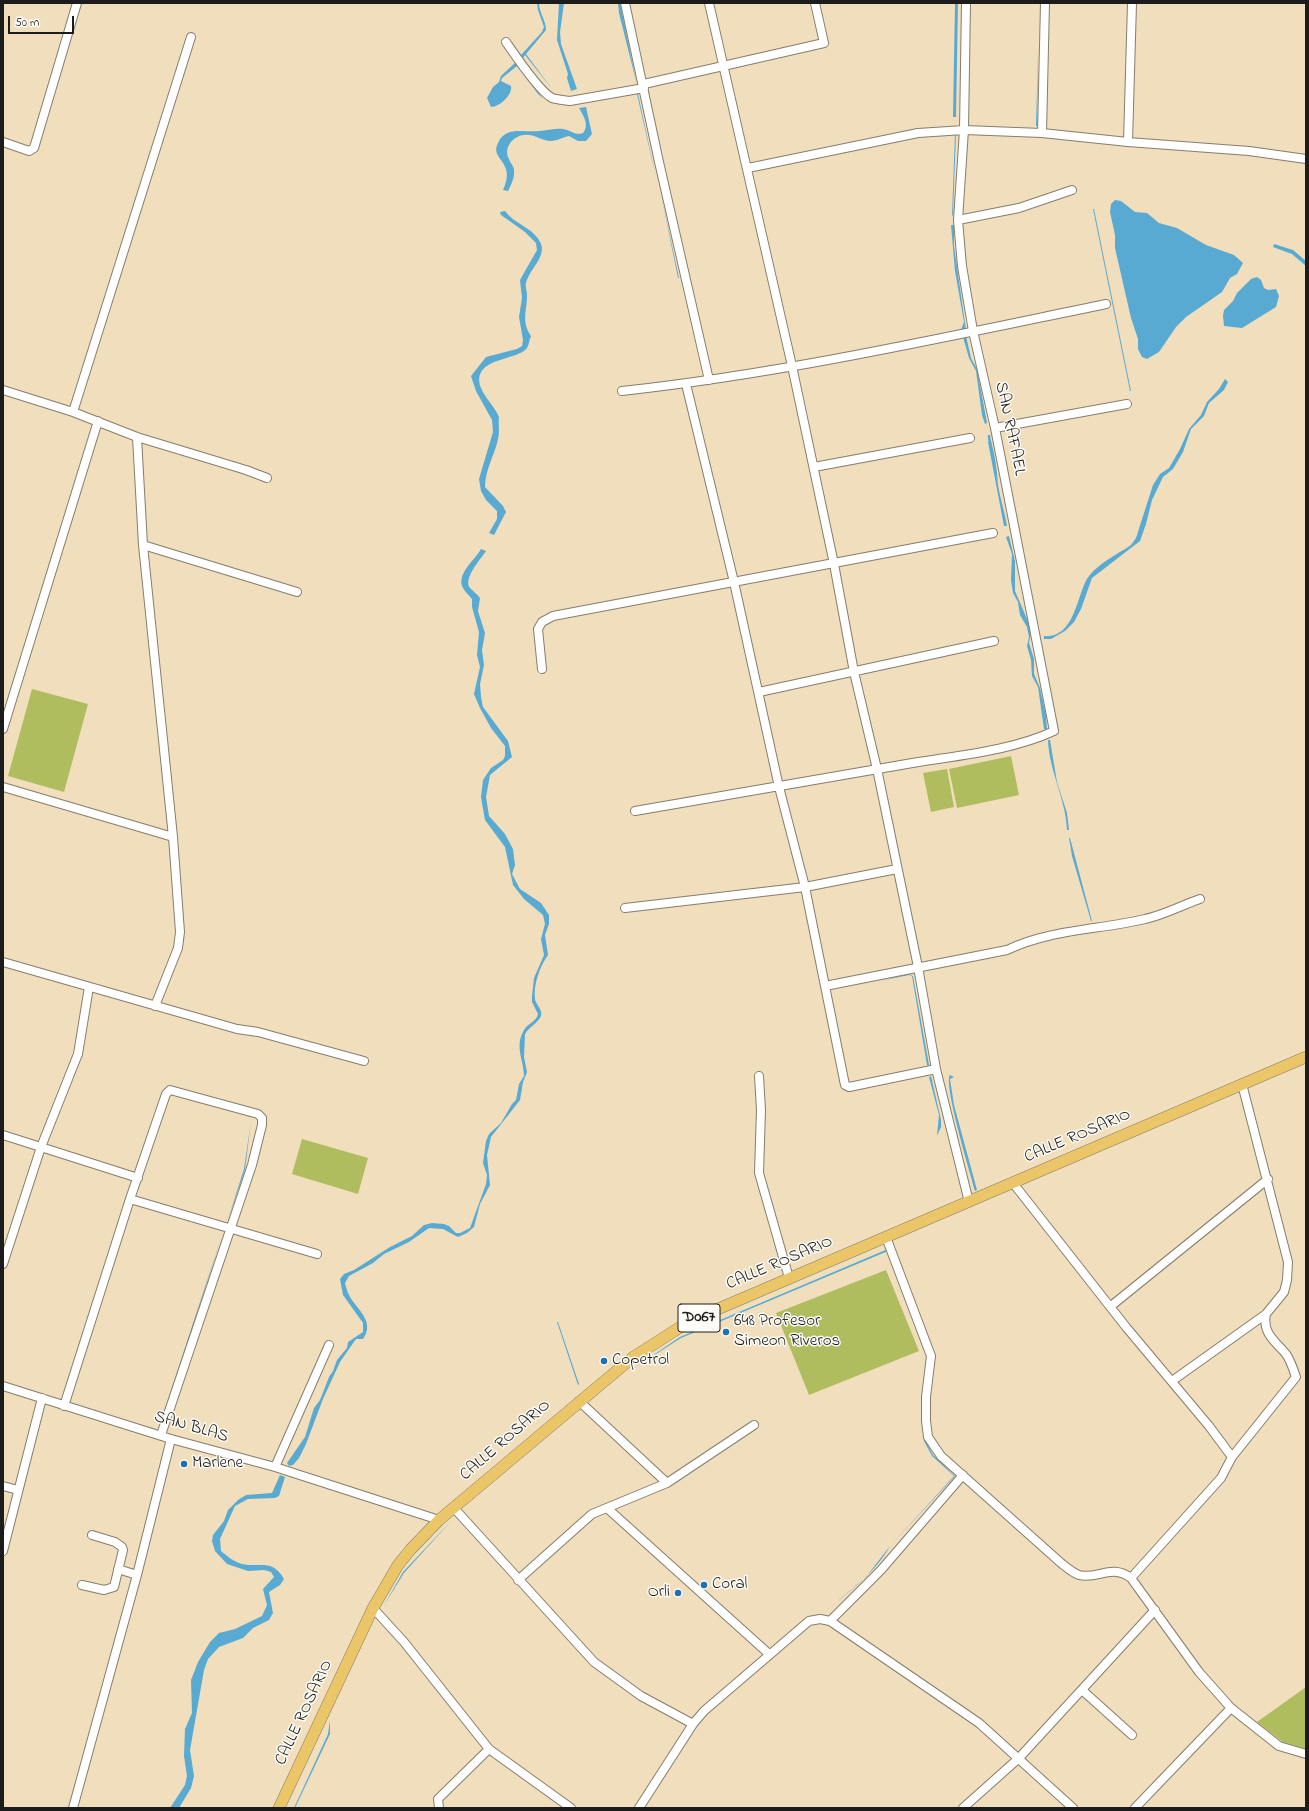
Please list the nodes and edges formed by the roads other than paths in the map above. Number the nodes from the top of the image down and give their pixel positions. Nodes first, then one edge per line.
1 (77, 3) edge
2 (625, 3) edge
3 (709, 3) edge
4 (815, 3) edge
5 (966, 3) edge
6 (1045, 3) edge
7 (1132, 3) edge
8 (191, 37) dead end
9 (506, 42) dead end
10 (722, 67) junction
11 (644, 86) junction
12 (964, 130) junction
13 (1042, 133) junction
14 (3, 142) edge
15 (1128, 142) junction
16 (1306, 159) edge
17 (748, 168) junction
18 (1072, 190) dead end
19 (958, 220) junction
20 (1106, 304) dead end
21 (973, 331) junction
22 (792, 366) junction
23 (709, 380) junction
24 (686, 384) junction
25 (3, 390) edge
26 (622, 391) dead end
27 (1126, 404) dead end
28 (73, 412) junction
29 (98, 421) junction
30 (995, 428) junction
31 (137, 437) junction
32 (970, 438) dead end
33 (814, 467) junction
34 (267, 478) dead end
35 (993, 534) dead end
36 (143, 545) junction
37 (834, 564) junction
38 (734, 582) junction
39 (297, 592) dead end
40 (994, 641) dead end
41 (542, 669) dead end
42 (854, 672) junction
43 (759, 692) junction
44 (3, 729) edge
45 (877, 769) junction
46 (3, 787) edge
47 (779, 787) junction
48 (635, 811) dead end
49 (173, 837) junction
50 (897, 869) junction
51 (805, 887) junction
52 (1200, 899) dead end
53 (625, 908) dead end
54 (3, 962) edge
55 (918, 967) junction
56 (825, 986) junction
57 (89, 987) junction
58 (155, 1006) junction
59 (1306, 1057) edge
60 (364, 1061) dead end
61 (936, 1069) junction
62 (759, 1076) dead end
63 (1242, 1084) junction
64 (3, 1135) edge
65 (41, 1147) junction
66 (138, 1178) junction
67 (1268, 1178) junction
68 (1013, 1183) junction
69 (130, 1199) junction
70 (969, 1202) junction
71 (230, 1229) junction
72 (886, 1237) junction
73 (316, 1254) dead end
74 (3, 1264) edge
75 (789, 1278) junction
76 (1111, 1306) junction
77 (1266, 1314) junction
78 (329, 1345) dead end
79 (1172, 1381) junction
80 (3, 1386) edge
81 (42, 1398) junction
82 (579, 1401) junction
83 (64, 1406) junction
84 (754, 1425) dead end
85 (161, 1436) junction
86 (171, 1439) junction
87 (1232, 1457) junction
88 (275, 1467) junction
89 (963, 1475) junction
90 (666, 1483) junction
91 (3, 1486) edge
92 (18, 1490) junction
93 (454, 1508) junction
94 (607, 1508) junction
95 (439, 1520) junction
96 (92, 1535) dead end
97 (3, 1551) edge
98 (118, 1569) junction
99 (137, 1575) junction
100 (1131, 1578) junction
101 (518, 1580) junction
102 (82, 1585) dead end
103 (373, 1608) junction
104 (1155, 1610) junction
105 (830, 1621) junction
106 (769, 1654) junction
107 (1082, 1690) junction
108 (1231, 1708) junction
109 (693, 1724) junction
110 (1132, 1735) dead end
111 (489, 1749) junction
112 (1306, 1754) edge
113 (1019, 1758) junction
114 (73, 1808) edge
115 (279, 1808) edge
116 (439, 1808) edge
117 (571, 1808) edge
118 (639, 1808) edge
119 (963, 1808) edge
120 (1073, 1808) edge
121 (1135, 1808) edge

1 - 14 street
2 - 11 street
3 - 10 street
4 - 10 street
5 - 12 street, SAN RAFAEL
6 - 13 street
7 - 15 street
8 - 28 street
9 - 11 street
10 - 11 street
10 - 17 street
11 - 23 street
12 - 13 street
12 - 17 street
12 - 19 street, SAN RAFAEL
13 - 15 street
15 - 16 street
17 - 22 street
18 - 19 street
19 - 21 street, SAN RAFAEL
20 - 21 street
21 - 22 street
21 - 30 street, SAN RAFAEL
22 - 23 street
22 - 33 street
23 - 24 street
24 - 26 street
24 - 38 street
25 - 28 street
27 - 30 street
28 - 29 street
29 - 31 street
29 - 44 street
30 - 45 street, SAN RAFAEL
31 - 34 street
31 - 36 street
32 - 33 street
33 - 37 street
35 - 37 street
36 - 39 street
36 - 49 street
37 - 38 street
37 - 42 street
38 - 41 street
38 - 43 street
40 - 42 street
42 - 43 street
42 - 45 street
43 - 47 street
45 - 47 street
45 - 50 street
46 - 49 street
47 - 48 street
47 - 51 street
49 - 58 street
50 - 51 street
50 - 55 street
51 - 53 street
51 - 56 street
52 - 55 street
54 - 57 street
55 - 56 street
55 - 61 street
56 - 61 street
57 - 58 street
57 - 65 street
58 - 60 street
59 - 63 main road, CALLE ROSARIO / D067
61 - 70 street
62 - 75 street
63 - 67 street
63 - 68 main road, CALLE ROSARIO / D067
64 - 65 street
65 - 66 street
65 - 74 street
66 - 69 street
66 - 71 street
67 - 76 street
67 - 77 street
68 - 70 main road, CALLE ROSARIO / D067
68 - 76 street
69 - 71 street
69 - 83 street
70 - 72 main road, CALLE ROSARIO / D067
71 - 73 street
71 - 85 street
72 - 75 main road, CALLE ROSARIO / D067
72 - 89 street
75 - 82 main road, CALLE ROSARIO / D067
76 - 79 street
77 - 79 street
77 - 87 street
78 - 88 street
79 - 87 street
80 - 81 street, SAN BLAS
81 - 83 street, SAN BLAS
81 - 92 street
82 - 90 street
82 - 93 main road, CALLE ROSARIO / D067
83 - 85 street, SAN BLAS
84 - 90 street
85 - 86 street, SAN BLAS
86 - 88 street, SAN BLAS
86 - 99 street
87 - 100 street
88 - 95 street, SAN BLAS
89 - 100 street
89 - 105 street
90 - 94 street
91 - 92 street
92 - 97 street
93 - 95 main road, CALLE ROSARIO / D067
93 - 101 street
94 - 101 street
94 - 106 street
95 - 103 main road, CALLE ROSARIO / D067
96 - 98 street
98 - 99 street
98 - 102 street
99 - 114 street
100 - 104 street
101 - 109 street
103 - 111 street
103 - 115 main road, CALLE ROSARIO / D067
104 - 107 street
104 - 108 street
105 - 106 street
105 - 113 street
106 - 109 street
107 - 110 street
107 - 113 street
108 - 112 street
108 - 121 street
109 - 118 street
111 - 116 street
111 - 117 street
113 - 119 street
113 - 120 street

